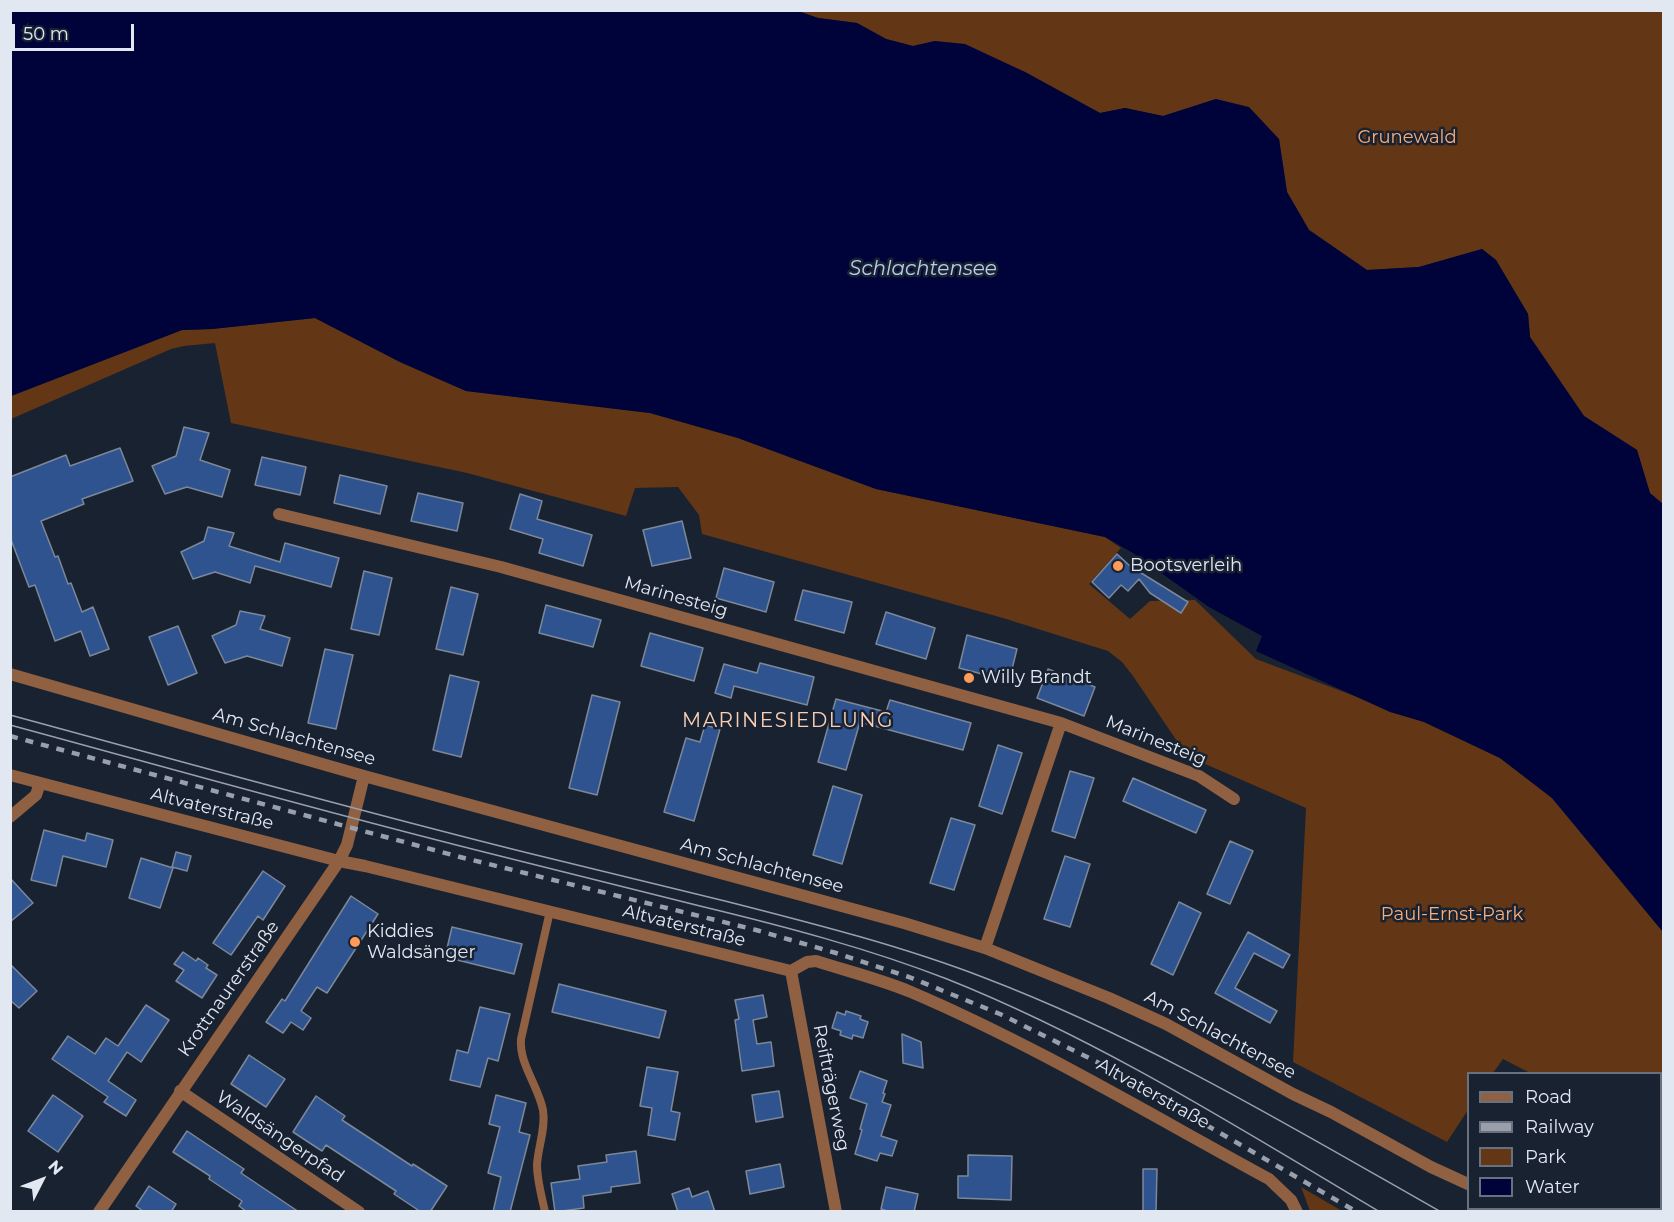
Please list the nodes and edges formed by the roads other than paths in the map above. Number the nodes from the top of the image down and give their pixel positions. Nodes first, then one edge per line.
1 (279, 514) dead end
2 (10, 674) edge
3 (1060, 723) junction
4 (10, 775) edge
5 (364, 777) junction
6 (40, 783) junction
7 (1234, 800) dead end
8 (10, 818) edge
9 (339, 861) junction
10 (550, 911) junction
11 (985, 948) junction
12 (791, 971) junction
13 (180, 1091) junction
14 (1467, 1184) edge
15 (99, 1212) edge
16 (359, 1212) edge
17 (545, 1212) edge
18 (836, 1212) edge
19 (1297, 1212) edge

1 - 3 street, Marinesteig
2 - 5 street, Am Schlachtensee
3 - 7 street, Marinesteig
3 - 11 street
4 - 6 street, Altvaterstraße
5 - 9 street, Krottnaurerstraße
5 - 11 street, Am Schlachtensee
6 - 8 street
6 - 9 street, Altvaterstraße
9 - 10 street, Altvaterstraße
9 - 13 street, Krottnaurerstraße
10 - 12 street, Altvaterstraße
10 - 17 lane
11 - 14 street, Am Schlachtensee
12 - 18 street, Reifträgerweg
12 - 19 street, Altvaterstraße
13 - 15 street, Krottnaurerstraße
13 - 16 street, Waldsängerpfad

